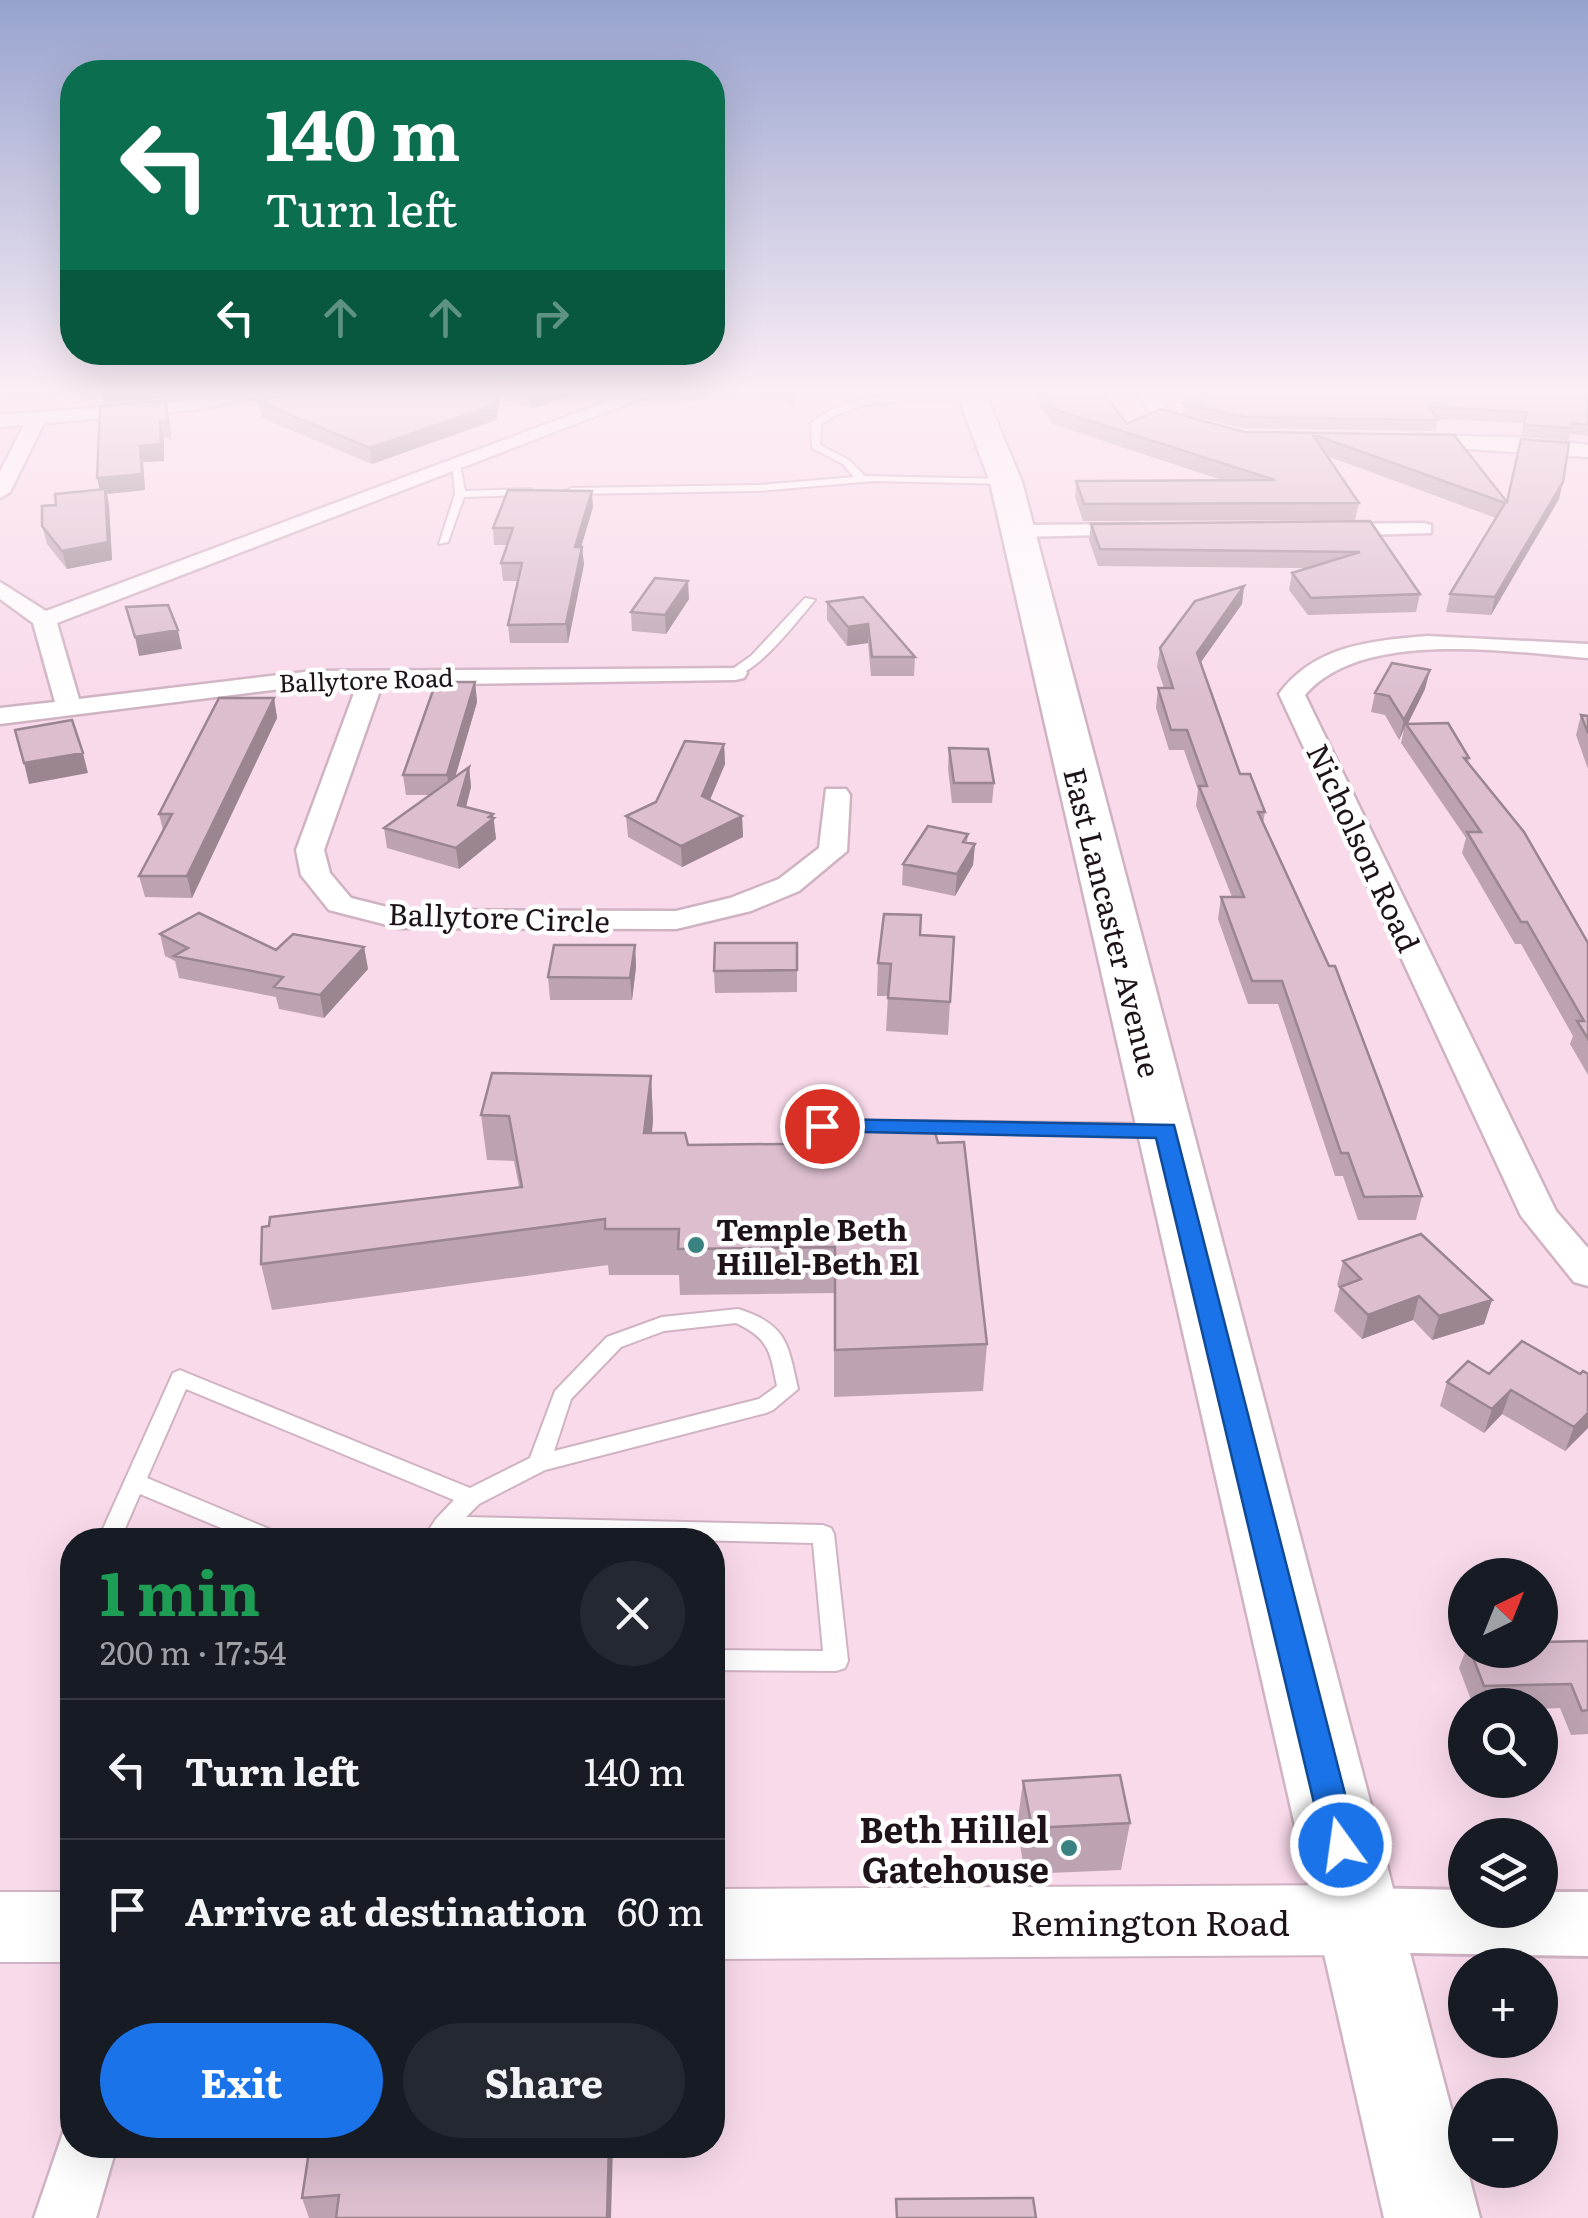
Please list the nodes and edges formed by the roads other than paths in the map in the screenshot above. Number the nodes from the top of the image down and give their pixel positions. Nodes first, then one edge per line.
1 (385, 492) edge
2 (543, 492) edge
3 (931, 492) edge
4 (1007, 492) edge
5 (460, 494) joint
6 (1012, 506) junction
7 (1154, 530) edge
8 (1308, 530) edge
9 (1424, 530) dead end
10 (443, 542) dead end
11 (0, 588) edge
12 (810, 600) dead end
13 (44, 620) junction
14 (1588, 652) edge
15 (735, 672) joint
16 (372, 677) junction
17 (68, 704) junction
18 (0, 716) edge
19 (836, 794) dead end
20 (822, 1126) dead end
21 (1166, 1130) junction
22 (1588, 1273) edge
23 (539, 1464) junction
24 (134, 1482) junction
25 (471, 1498) junction
26 (113, 1528) edge
27 (244, 1528) edge
28 (442, 1528) edge
29 (725, 1533) edge
30 (725, 1660) edge
31 (1359, 1920) junction
32 (725, 1924) edge
33 (1588, 1924) edge
34 (0, 1926) edge
35 (60, 1928) edge
36 (83, 2158) edge
37 (65, 2218) edge
38 (1432, 2218) edge

1 - 13 street
2 - 5 lane
3 - 6 lane
4 - 6 highway, East Lancaster Avenue
5 - 10 lane
6 - 7 street
6 - 21 highway, East Lancaster Avenue
8 - 9 street
11 - 13 street
12 - 15 lane
13 - 17 street
14 - 22 street, Nicholson Road
15 - 16 street, Ballytore Road
16 - 17 street, Ballytore Road
16 - 19 street, Ballytore Circle
17 - 18 street, Ballytore Road
20 - 21 lane
21 - 31 highway, East Lancaster Avenue
23 - 23 lane
23 - 25 lane
24 - 25 lane
24 - 26 lane
24 - 27 lane
25 - 28 lane
29 - 30 lane
31 - 32 main road, Remington Road
31 - 33 street, Remington Road
31 - 38 highway, East Lancaster Avenue
34 - 35 main road
36 - 37 street

